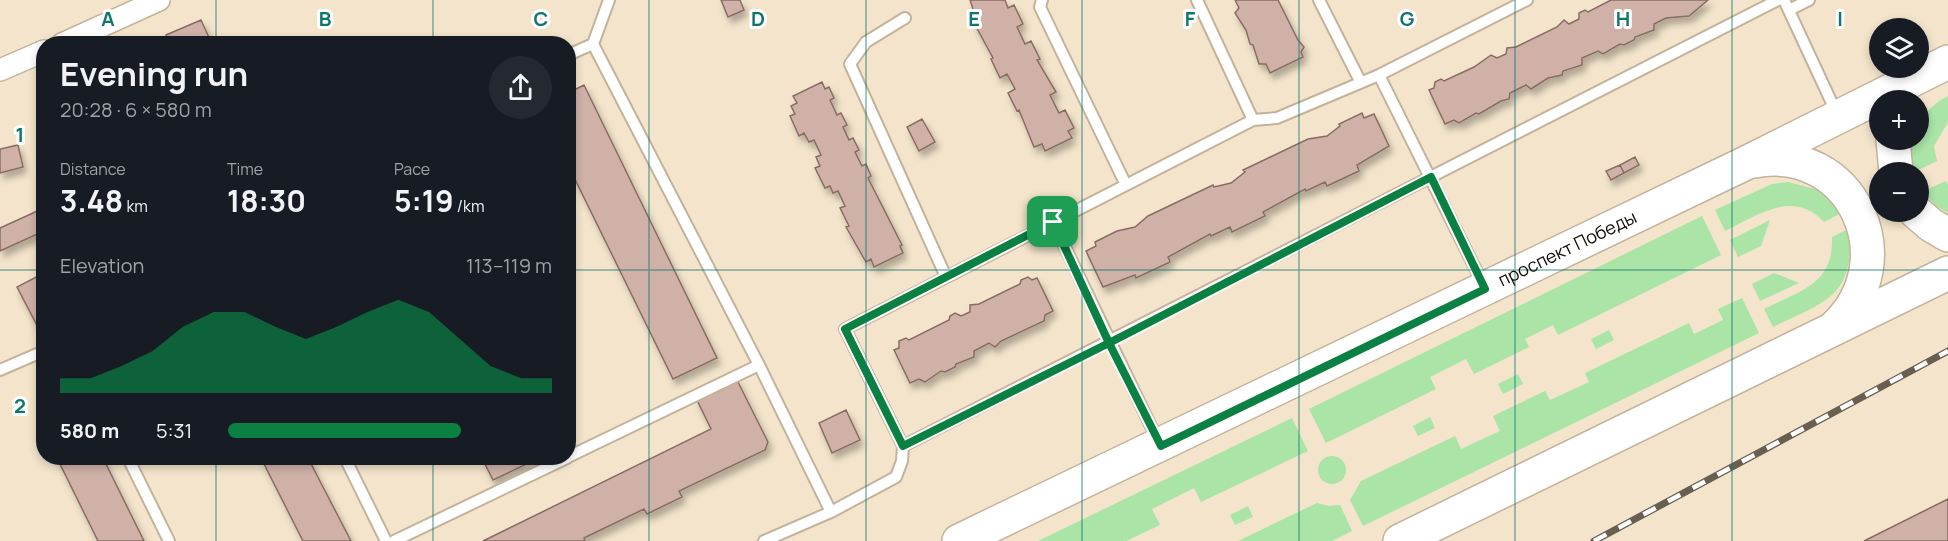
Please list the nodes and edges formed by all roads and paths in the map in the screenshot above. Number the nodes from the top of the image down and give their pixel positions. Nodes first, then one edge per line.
1 (159, 0) edge
2 (609, 0) edge
3 (1042, 0) edge
4 (1197, 0) edge
5 (1319, 0) edge
6 (1527, 0) edge
7 (1778, 0) edge
8 (1809, 0) edge
9 (1763, 3) edge
10 (1787, 5) edge
11 (905, 18) dead end
12 (80, 36) edge
13 (592, 44) junction
14 (576, 51) edge
15 (36, 54) edge
16 (1940, 66) edge
17 (0, 70) edge
18 (1379, 75) junction
19 (1360, 81) junction
20 (1916, 90) edge
21 (1838, 116) junction
22 (1253, 120) junction
23 (1748, 162) junction
24 (1431, 177) junction
25 (1126, 185) junction
26 (1053, 222) junction
27 (1928, 222) edge
28 (1948, 235) edge
29 (1948, 273) edge
30 (946, 277) junction
31 (1485, 289) junction
32 (1831, 330) junction
33 (1109, 343) junction
34 (36, 354) edge
35 (759, 365) junction
36 (0, 370) edge
37 (903, 446) junction
38 (1161, 446) junction
39 (576, 453) edge
40 (131, 465) edge
41 (348, 465) edge
42 (550, 465) edge
43 (831, 512) junction
44 (169, 541) edge
45 (386, 541) edge
46 (394, 541) edge
47 (764, 541) edge
48 (959, 541) edge
49 (1400, 541) edge

1 - 12 street
2 - 13 lane
3 - 25 lane
4 - 22 lane
5 - 19 lane
6 - 18 lane
7 - 9 lane
8 - 10 lane
9 - 24 lane
10 - 21 lane
11 - 30 lane
13 - 14 lane
13 - 35 lane
15 - 17 street
16 - 20 main road
16 - 21 main road, проспект Победы
18 - 19 lane
18 - 24 lane
19 - 22 lane
21 - 23 main road, проспект Победы
22 - 25 lane
23 - 31 main road, проспект Победы
23 - 32 main road
24 - 31 lane
24 - 33 lane
25 - 26 lane
26 - 30 lane
26 - 33 lane
27 - 28 main road
29 - 32 main road
30 - 37 lane
31 - 38 main road, проспект Победы
32 - 49 main road
33 - 37 lane
33 - 38 lane
34 - 36 lane
35 - 39 lane
35 - 43 lane
37 - 43 lane
38 - 48 main road, проспект Победы
40 - 44 lane
41 - 45 lane
42 - 46 lane
43 - 47 lane

